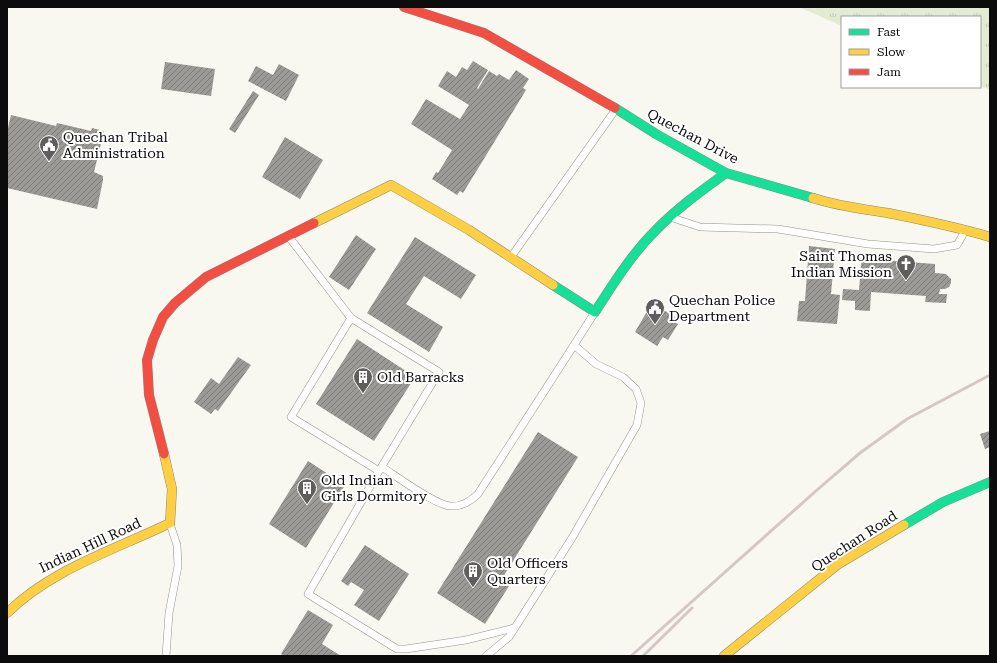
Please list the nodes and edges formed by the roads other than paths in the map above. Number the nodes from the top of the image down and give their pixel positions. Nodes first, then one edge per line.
1 (404, 7) edge
2 (617, 109) junction
3 (726, 172) junction
4 (671, 218) junction
5 (966, 230) junction
6 (288, 236) junction
7 (990, 237) edge
8 (511, 258) junction
9 (595, 312) junction
10 (351, 318) junction
11 (574, 345) junction
12 (380, 469) junction
13 (990, 482) edge
14 (170, 523) junction
15 (7, 613) edge
16 (514, 628) junction
17 (728, 655) edge
18 (166, 656) edge
19 (486, 656) edge

1 - 2 street, Quechan Drive
2 - 3 street, Quechan Drive
2 - 8 lane
3 - 4 street
3 - 5 street, Quechan Drive
4 - 5 lane
4 - 9 street
5 - 7 street, Quechan Drive
6 - 8 street
6 - 10 lane
6 - 14 street
8 - 9 street
9 - 11 lane
10 - 12 lane
10 - 12 lane
11 - 12 lane
11 - 16 lane
12 - 16 lane
13 - 17 street, Quechan Road
14 - 15 street, Indian Hill Road
14 - 18 lane
16 - 19 lane

